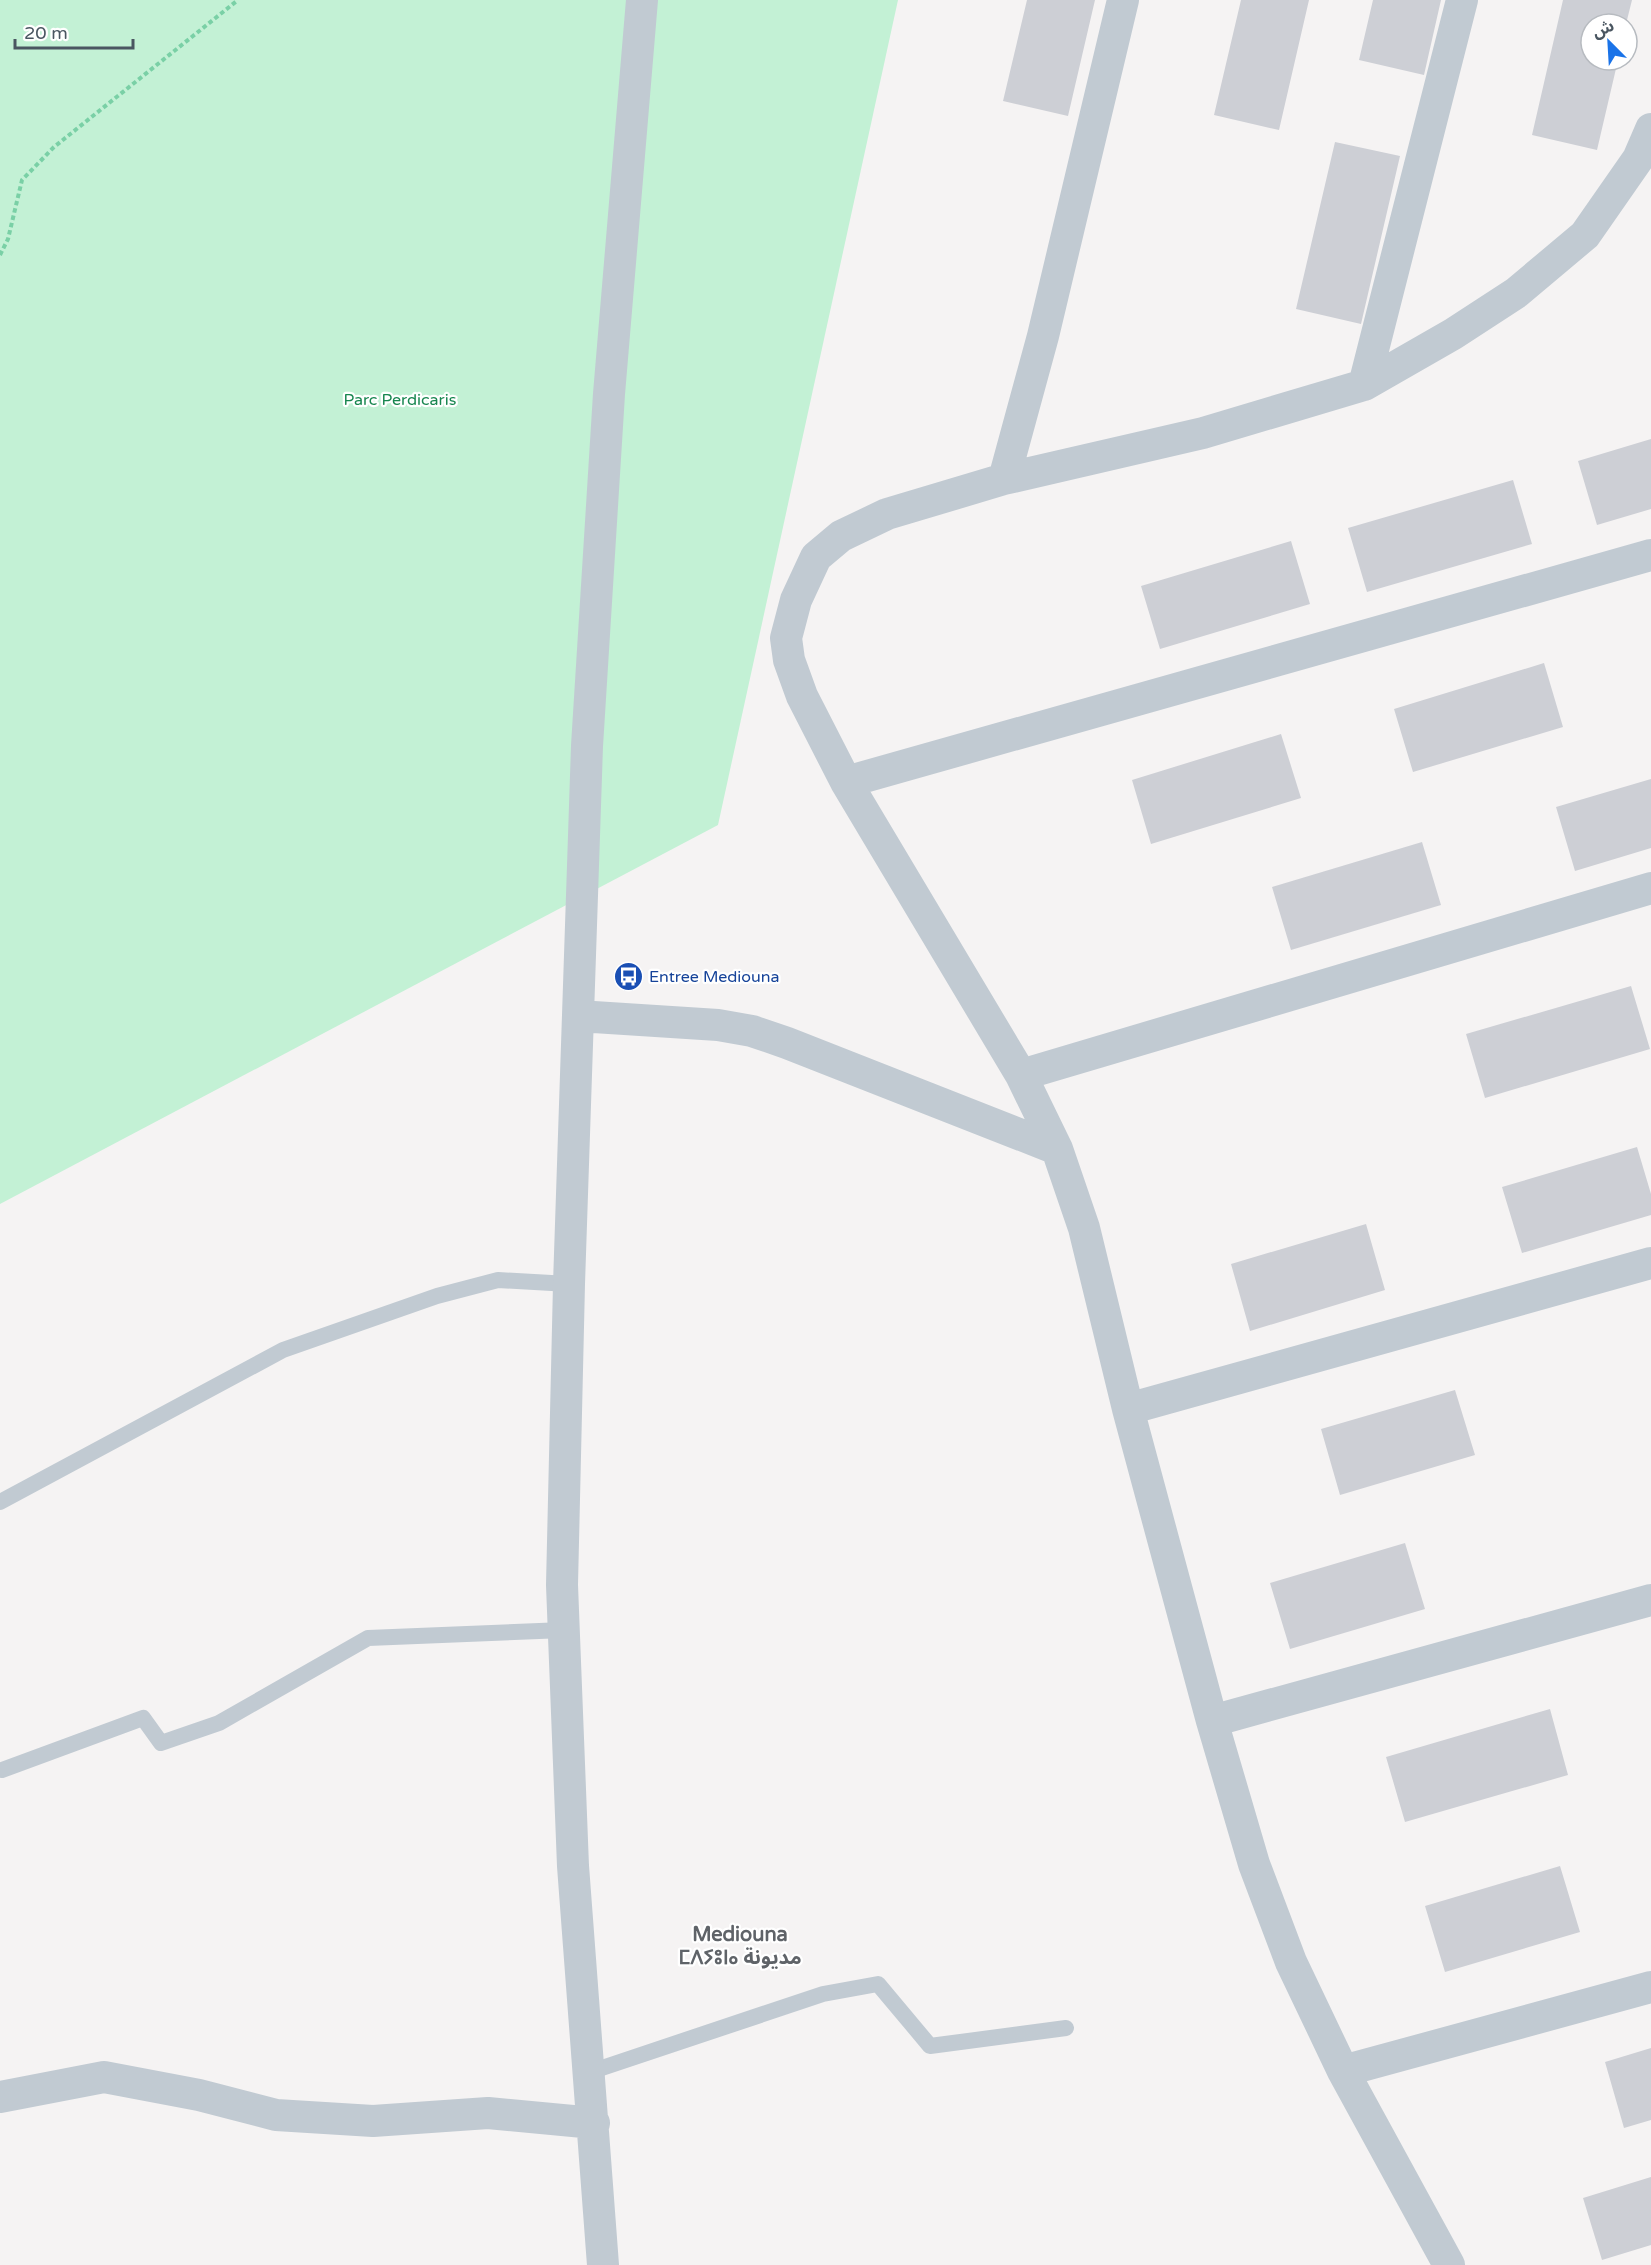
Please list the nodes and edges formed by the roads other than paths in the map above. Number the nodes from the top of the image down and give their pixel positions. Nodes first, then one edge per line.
1 (642, 0) edge
2 (1123, 0) edge
3 (1462, 0) edge
4 (1651, 129) edge
5 (1364, 385) junction
6 (1004, 479) junction
7 (1651, 555) edge
8 (846, 782) junction
9 (1651, 888) edge
10 (578, 1016) junction
11 (1021, 1075) junction
12 (1057, 1149) junction
13 (1651, 1263) edge
14 (569, 1284) junction
15 (1128, 1409) junction
16 (0, 1502) edge
17 (1651, 1600) edge
18 (564, 1630) junction
19 (1212, 1721) junction
20 (2, 1770) dead end
21 (1651, 1987) edge
22 (1066, 2028) dead end
23 (1343, 2071) junction
24 (590, 2072) junction
25 (0, 2097) edge
26 (594, 2123) junction
27 (603, 2265) edge
28 (1449, 2265) edge

1 - 10 street
2 - 6 street
3 - 5 street
4 - 5 street
5 - 6 street
6 - 8 street
7 - 8 street
8 - 11 street
9 - 11 street
10 - 12 street
10 - 14 street
11 - 12 street
12 - 15 street
13 - 15 street
14 - 16 lane
14 - 18 street
15 - 19 street
17 - 19 street
18 - 20 lane
18 - 24 street
19 - 23 street
21 - 23 street
22 - 24 lane
23 - 28 street
24 - 26 street
25 - 26 street
26 - 27 street

